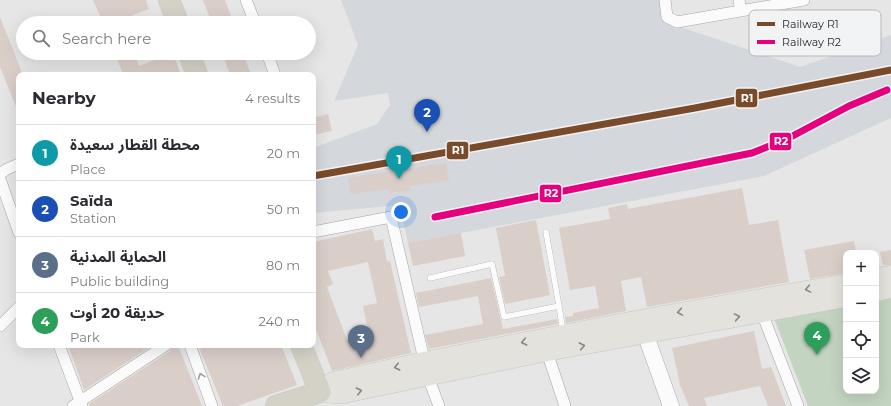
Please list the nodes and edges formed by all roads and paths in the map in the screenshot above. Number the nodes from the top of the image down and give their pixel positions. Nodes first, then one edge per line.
1 (246, 0) edge
2 (665, 0) edge
3 (739, 0) edge
4 (804, 0) edge
5 (788, 1) edge
6 (741, 11) junction
7 (252, 16) edge
8 (192, 60) edge
9 (270, 60) edge
10 (196, 72) edge
11 (274, 72) edge
12 (16, 165) edge
13 (0, 174) edge
14 (0, 179) edge
15 (16, 224) edge
16 (316, 231) edge
17 (546, 232) dead end
18 (891, 275) edge
19 (879, 277) edge
20 (430, 278) dead end
21 (843, 284) edge
22 (891, 289) edge
23 (879, 291) edge
24 (843, 298) edge
25 (559, 306) junction
26 (759, 306) junction
27 (16, 310) edge
28 (0, 326) edge
29 (642, 326) junction
30 (564, 334) junction
31 (546, 345) junction
32 (60, 348) edge
33 (162, 348) edge
34 (191, 348) edge
35 (303, 348) edge
36 (426, 369) junction
37 (323, 399) edge
38 (78, 404) edge
39 (212, 406) edge
40 (276, 406) edge
41 (439, 406) edge
42 (565, 406) edge
43 (671, 406) edge
44 (798, 406) edge

1 - 7 street
2 - 6 street
3 - 6 street
4 - 5 street
5 - 6 street
8 - 10 highway
9 - 11 street
12 - 13 street
14 - 15 street
16 - 36 street
17 - 25 lane
18 - 19 main road
20 - 25 lane
21 -> 26 main road
22 - 23 main road
24 - 26 main road
25 - 30 lane
26 - 29 main road
26 - 44 street
27 - 28 street
29 - 30 main road
31 -> 29 main road
29 - 43 street
30 - 31 main road
31 - 36 main road
31 - 42 street
32 - 38 street
33 - 38 street
39 -> 34 street
35 - 37 highway
36 - 37 main road
36 - 41 street
37 - 40 highway

